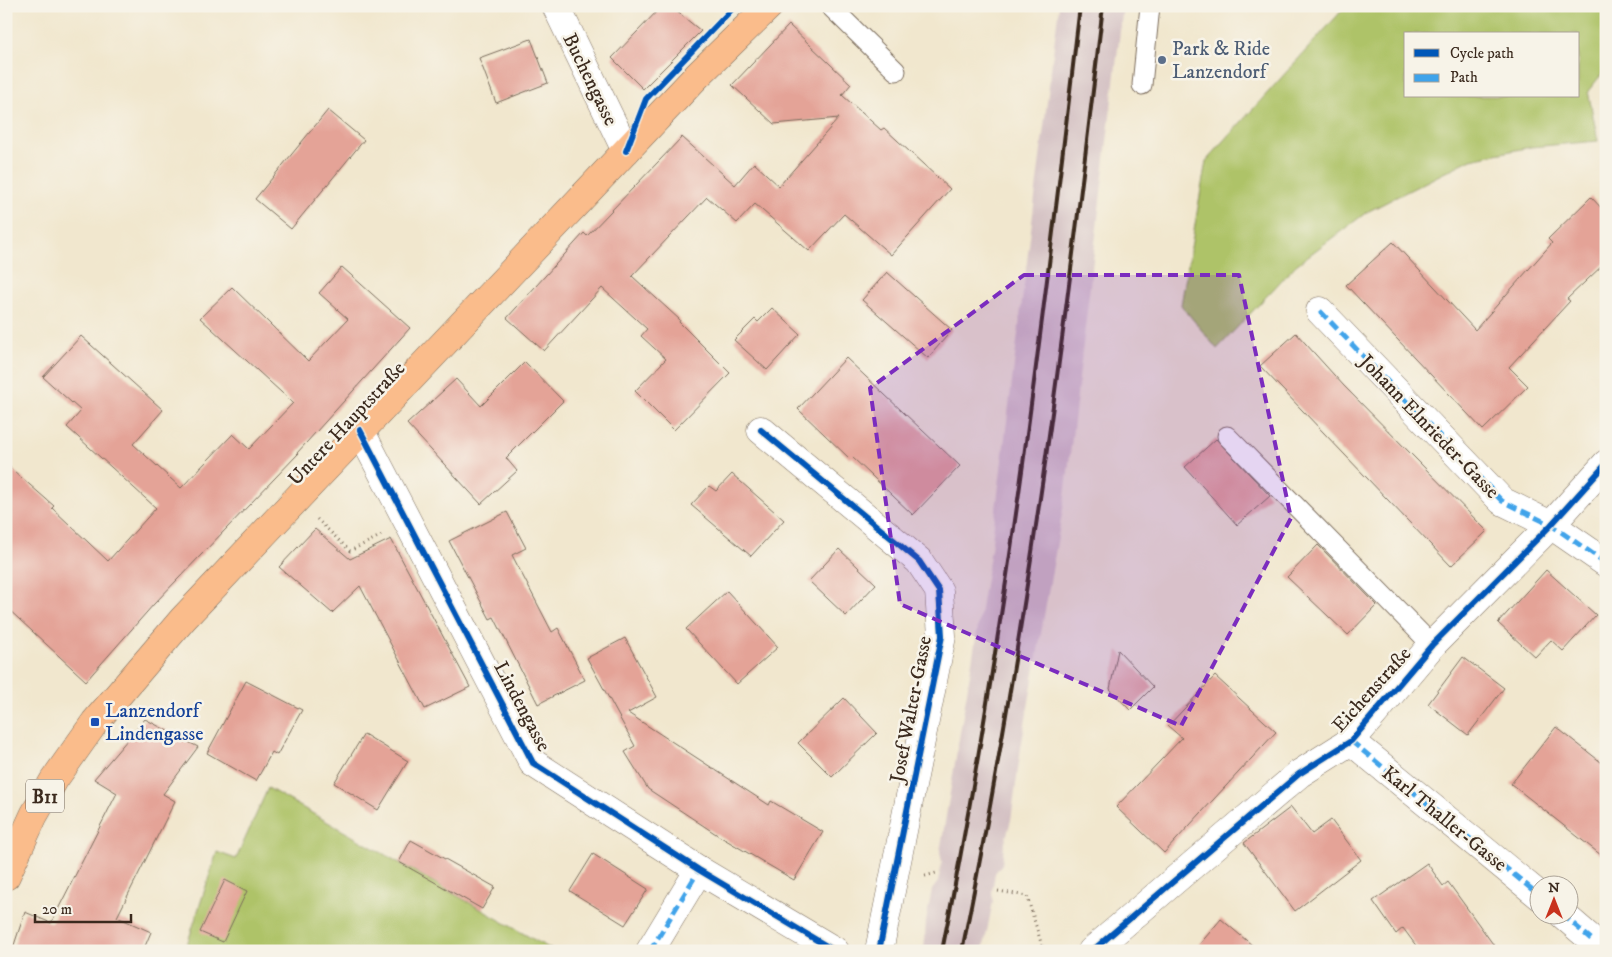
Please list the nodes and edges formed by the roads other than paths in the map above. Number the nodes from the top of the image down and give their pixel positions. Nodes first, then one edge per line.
1 (556, 6) edge
2 (769, 6) edge
3 (830, 6) edge
4 (1150, 6) edge
5 (896, 71) dead end
6 (1142, 86) dead end
7 (626, 152) junction
8 (1320, 311) dead end
9 (360, 430) junction
10 (761, 430) dead end
11 (1227, 436) dead end
12 (1606, 464) edge
13 (1551, 525) junction
14 (1606, 562) edge
15 (1432, 645) junction
16 (1350, 740) junction
17 (699, 870) junction
18 (6, 876) edge
19 (1530, 888) edge
20 (1574, 924) edge
21 (1591, 939) dead end
22 (650, 951) edge
23 (835, 951) edge
24 (879, 951) edge
25 (1092, 951) edge

1 - 7 street, Buchengasse
2 - 7 main road, Untere Hauptstraße / B11
3 - 5 lane
4 - 6 lane
7 - 9 main road, Untere Hauptstraße / B11
8 - 13 street, Johann Elnrieder-Gasse
9 - 17 street, Lindengasse
9 - 18 main road, Untere Hauptstraße / B11
10 - 24 street, Josef Walter-Gasse
11 - 15 lane
12 - 13 street, Eichenstraße
13 - 14 street, Johann Elnrieder-Gasse
13 - 15 street, Eichenstraße
15 - 16 street, Eichenstraße
16 - 19 street, Karl Thaller-Gasse
16 - 25 street, Eichenstraße
17 - 22 street
17 - 23 street, Lindengasse
20 - 21 street

